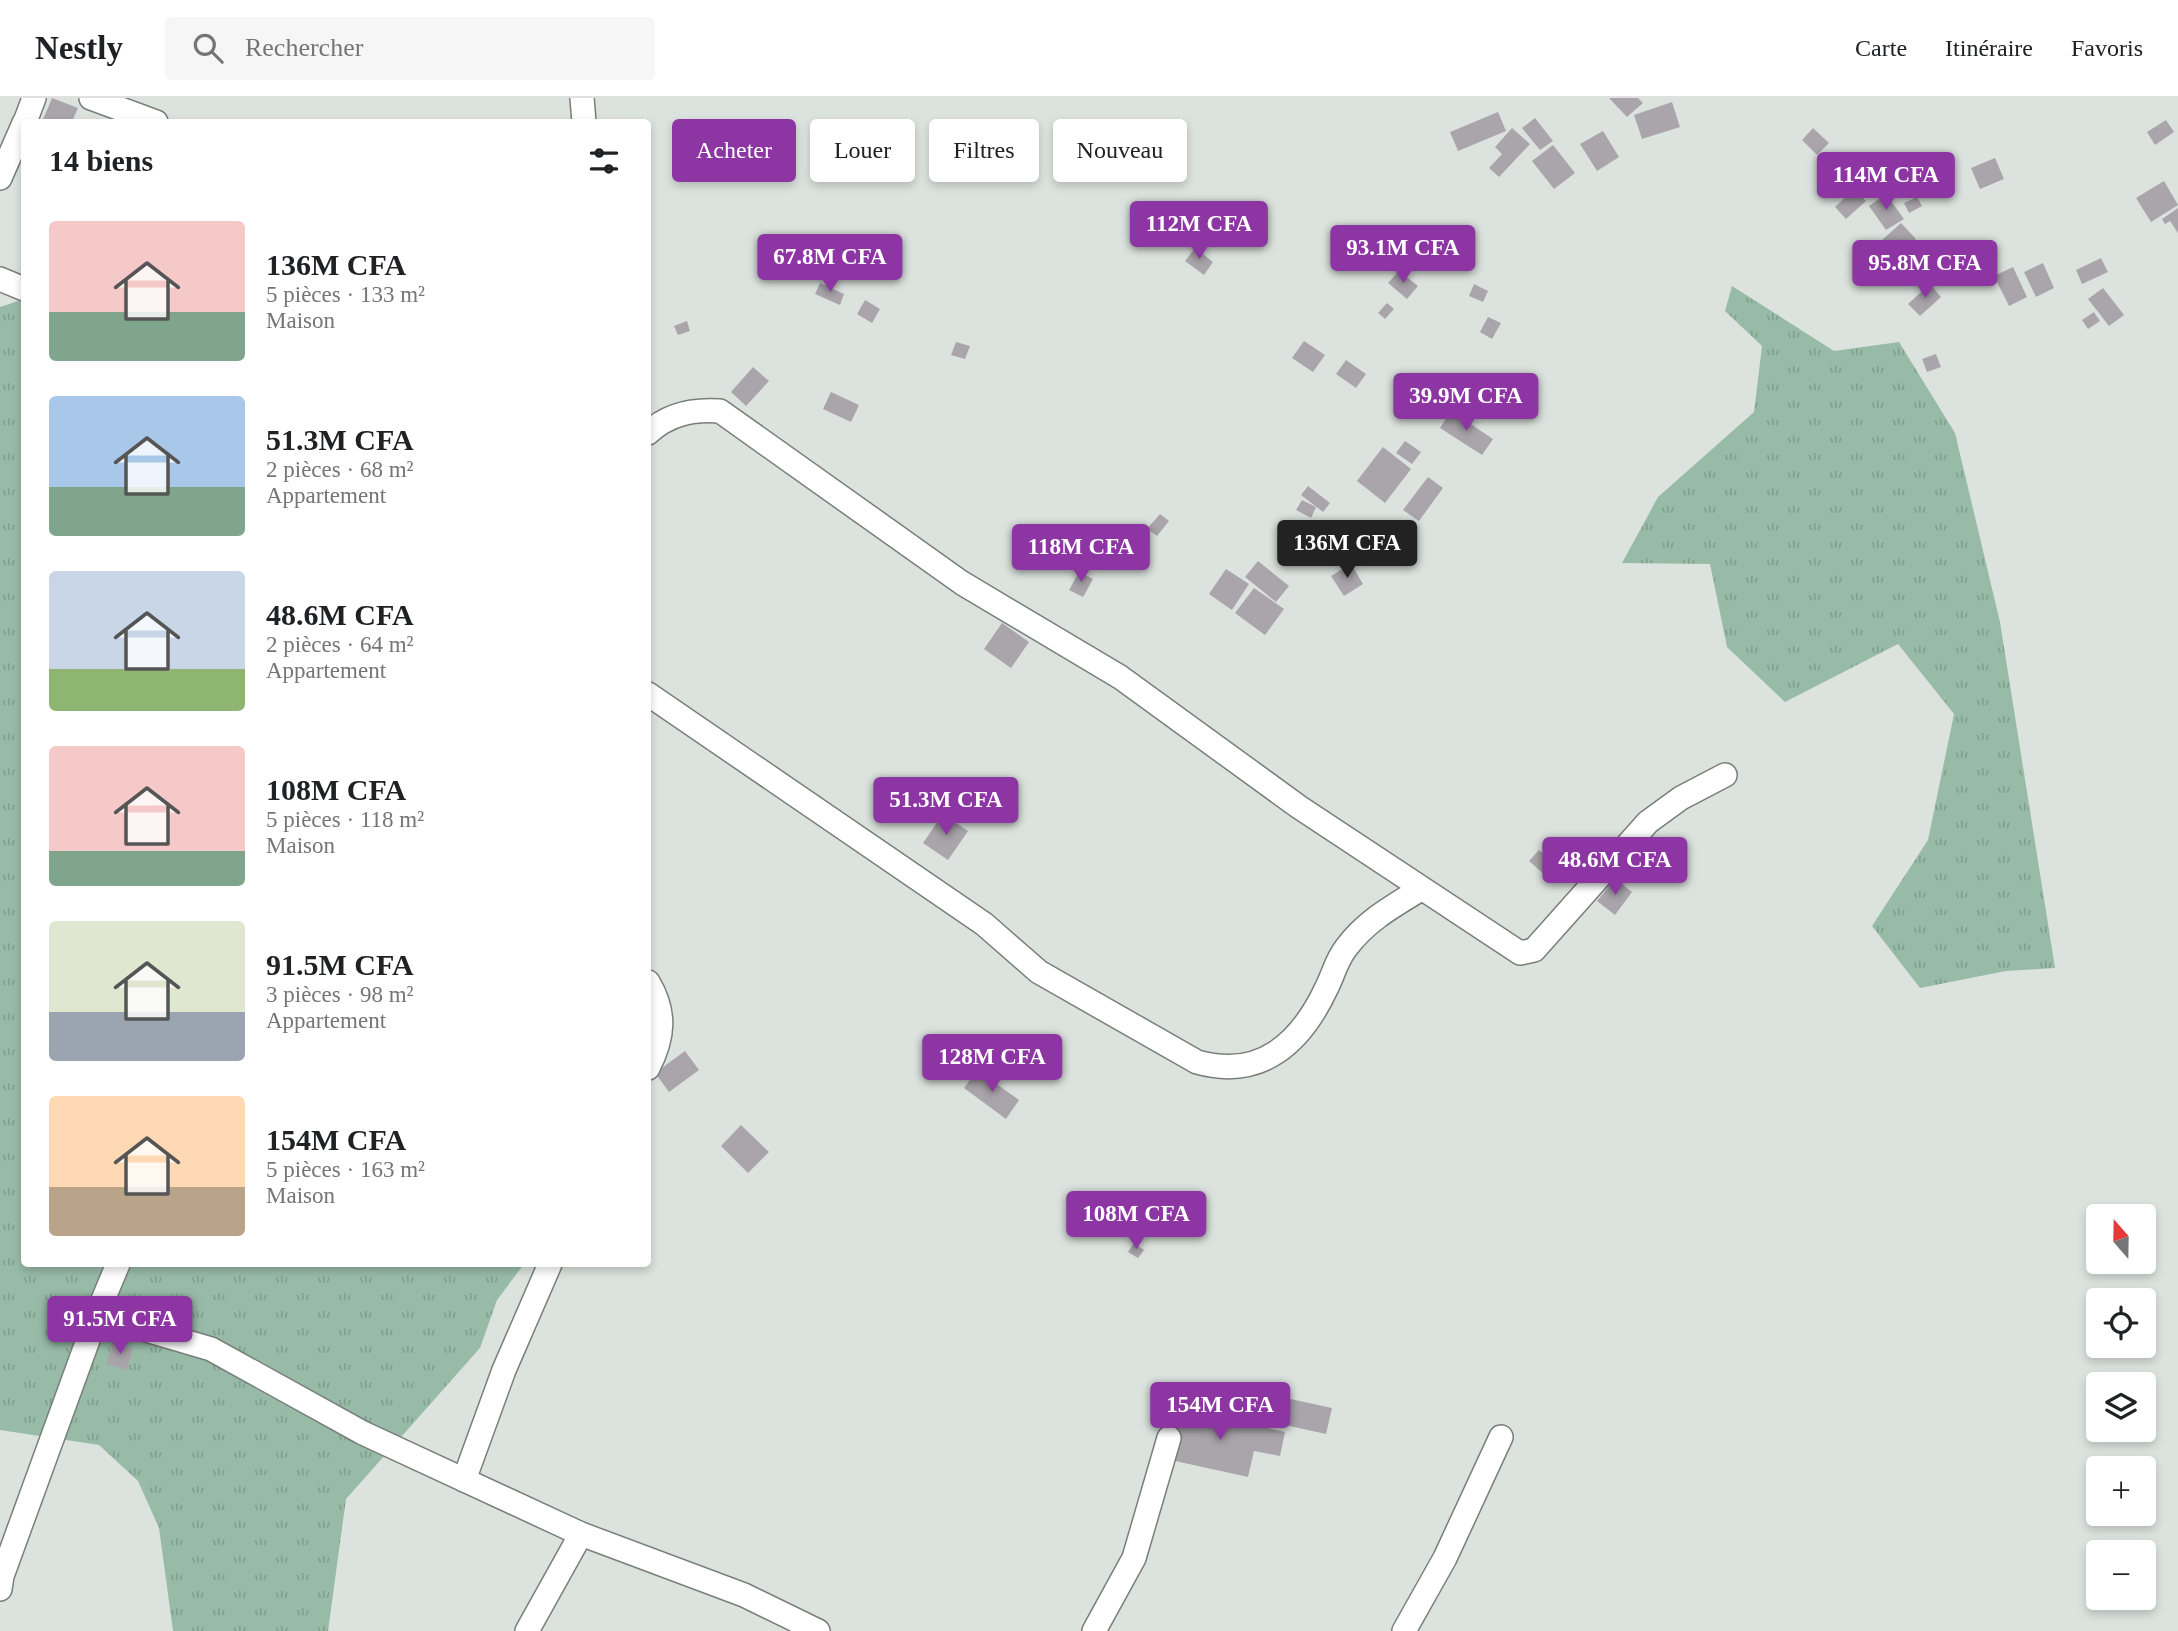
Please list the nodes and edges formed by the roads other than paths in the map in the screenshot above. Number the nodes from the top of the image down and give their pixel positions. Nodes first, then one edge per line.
1 (34, 98) edge
2 (91, 98) edge
3 (582, 98) edge
4 (26, 119) edge
5 (148, 119) edge
6 (584, 119) edge
7 (21, 130) edge
8 (0, 178) edge
9 (0, 279) edge
10 (21, 288) edge
11 (651, 431) edge
12 (651, 696) edge
13 (1725, 775) dead end
14 (1421, 889) junction
15 (651, 987) edge
16 (651, 1061) edge
17 (117, 1267) edge
18 (549, 1267) edge
19 (100, 1307) junction
20 (1501, 1437) dead end
21 (1169, 1438) dead end
22 (464, 1480) junction
23 (581, 1534) junction
24 (0, 1589) edge
25 (527, 1631) edge
26 (818, 1631) edge
27 (1094, 1631) edge
28 (1404, 1631) edge

1 - 4 street
2 - 5 street
3 - 6 street
7 - 8 street
9 - 10 street
11 - 14 street
12 - 14 street
13 - 14 street
15 - 16 street
17 - 19 street
18 - 22 street
19 - 22 street
19 - 24 street
20 - 28 street
21 - 27 street
22 - 23 street
23 - 25 street
23 - 26 street

